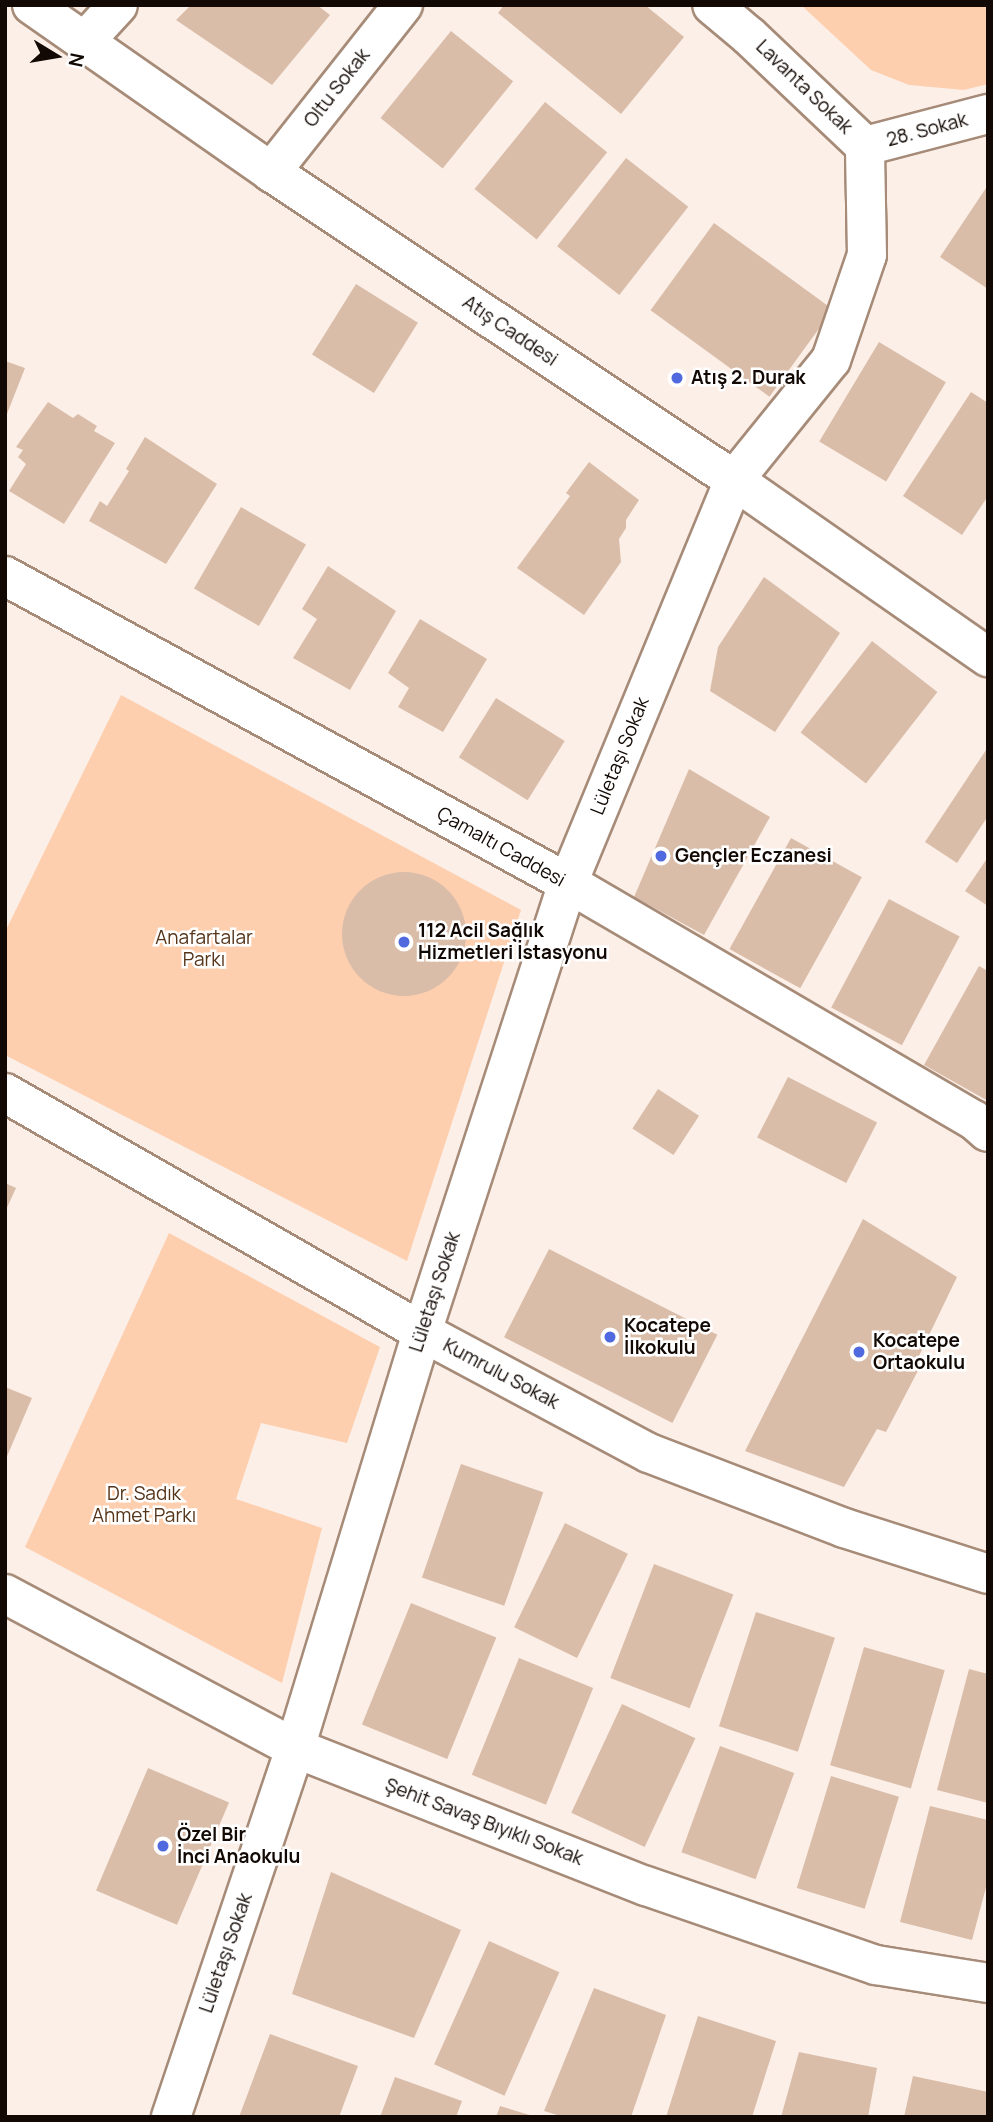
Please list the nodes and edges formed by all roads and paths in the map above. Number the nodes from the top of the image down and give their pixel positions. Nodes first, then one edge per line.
1 (32, 5) edge
2 (118, 5) edge
3 (403, 5) edge
4 (712, 5) edge
5 (84, 41) junction
6 (988, 114) edge
7 (865, 146) junction
8 (271, 172) junction
9 (734, 480) junction
10 (5, 576) edge
11 (988, 657) edge
12 (568, 883) junction
13 (5, 1093) edge
14 (988, 1132) edge
15 (422, 1332) junction
16 (988, 1574) edge
17 (5, 1594) edge
18 (295, 1748) junction
19 (988, 1983) edge
20 (171, 2117) edge

1 - 5 street, Atış Caddesi
2 - 5 street
3 - 8 street, Oltu Sokak
4 - 7 street, Lavanta Sokak
5 - 8 street, Atış Caddesi
6 - 7 street, 28. Sokak
7 - 9 street, Lavanta Sokak
8 - 9 street, Atış Caddesi
9 - 11 street, Atış Caddesi
9 - 12 street, Lületaşı Sokak
10 - 12 street, Çamaltı Caddesi
12 - 14 street, Çamaltı Caddesi
12 - 15 street, Lületaşı Sokak
13 - 15 street, Kumrulu Sokak
15 - 16 street, Kumrulu Sokak
15 - 18 street, Lületaşı Sokak
17 - 18 street, Şehit Savaş Bıyıklı Sokak
18 - 19 street, Şehit Savaş Bıyıklı Sokak
18 - 20 street, Lületaşı Sokak

